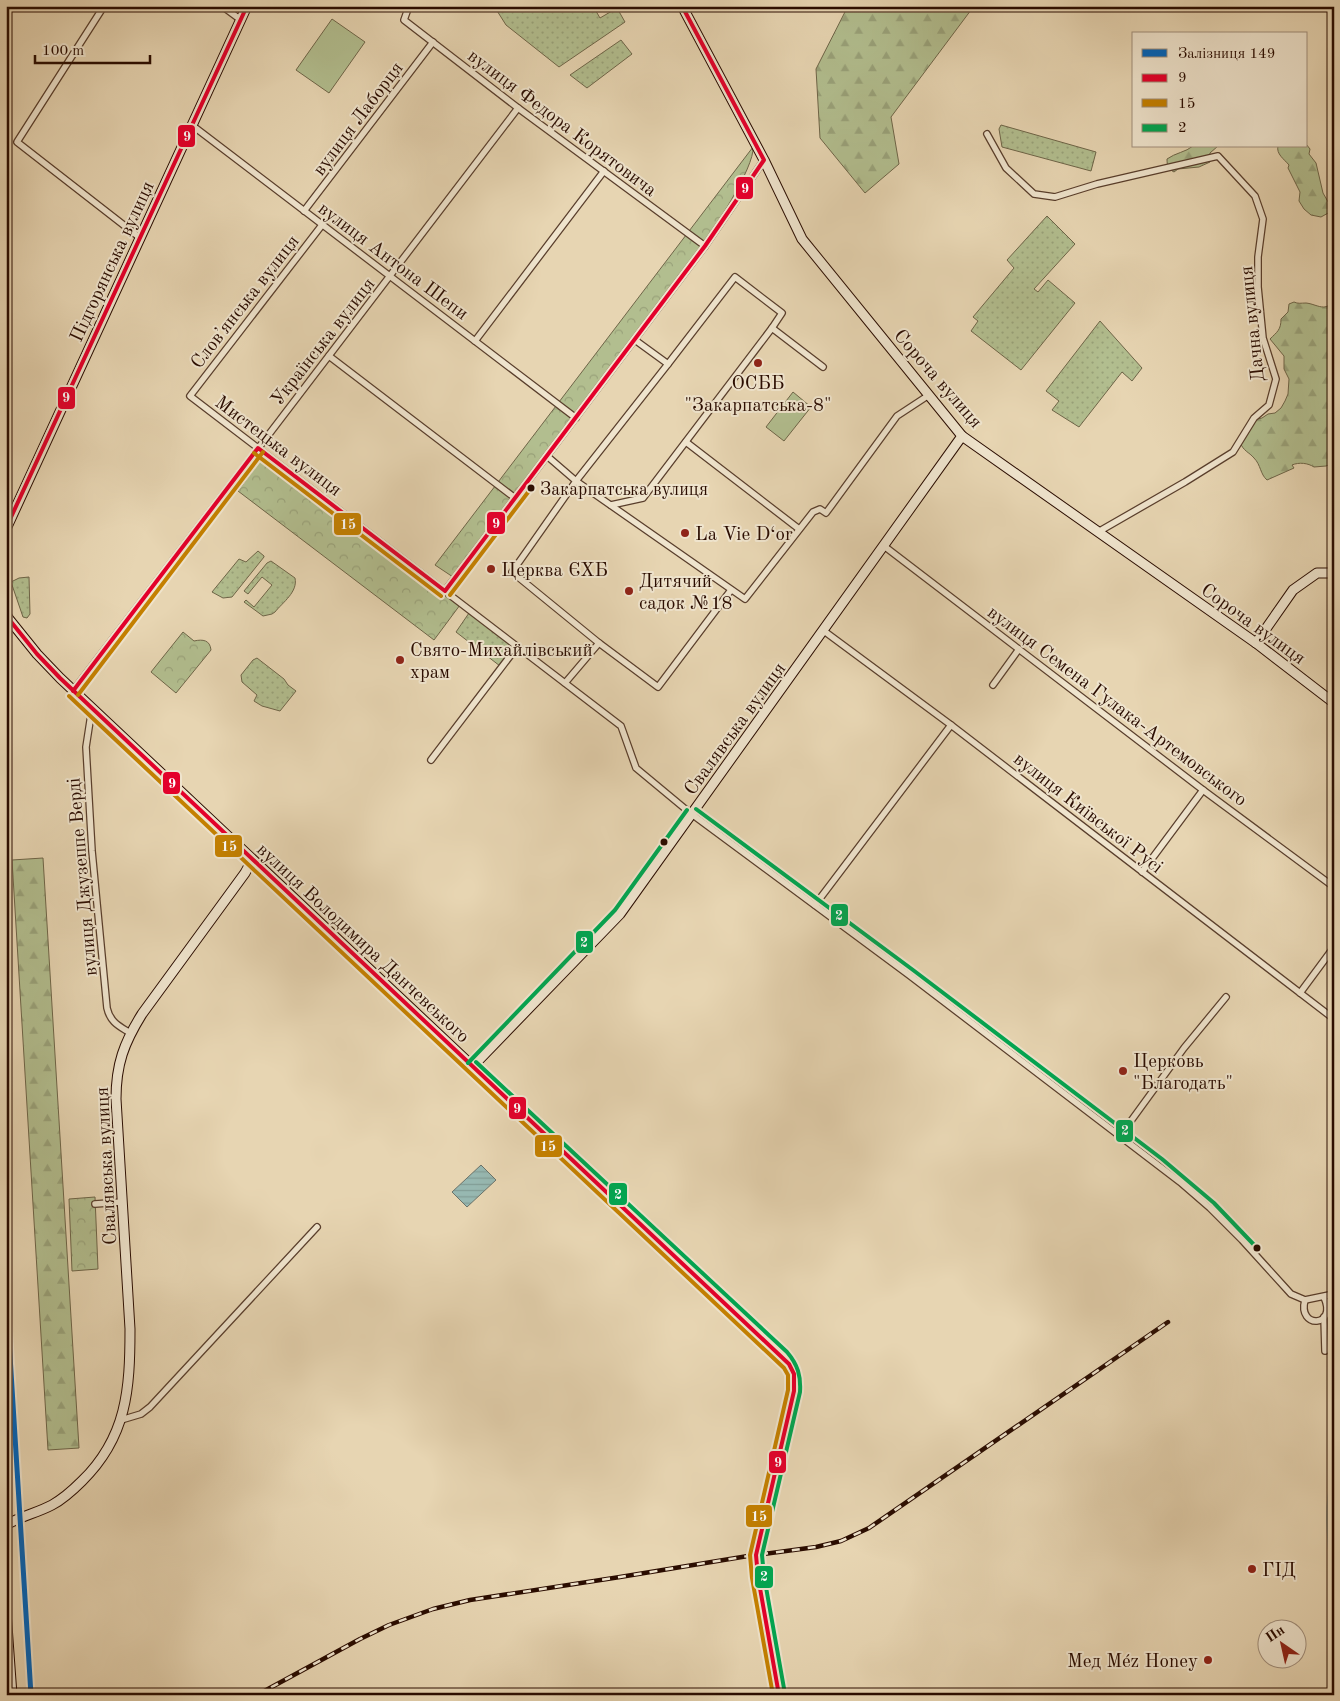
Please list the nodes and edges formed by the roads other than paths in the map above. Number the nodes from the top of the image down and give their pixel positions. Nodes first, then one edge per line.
1 (104, 6) edge
2 (222, 6) edge
3 (247, 6) edge
4 (409, 6) edge
5 (682, 6) edge
6 (240, 20) junction
7 (433, 42) junction
8 (518, 108) junction
9 (193, 126) junction
10 (987, 134) dead end
11 (764, 160) junction
12 (604, 171) junction
13 (304, 211) junction
14 (322, 225) junction
15 (139, 237) junction
16 (705, 246) junction
17 (390, 276) junction
18 (772, 328) junction
19 (634, 340) junction
20 (475, 341) junction
21 (329, 356) junction
22 (668, 364) junction
23 (823, 367) dead end
24 (929, 394) junction
25 (190, 396) joint
26 (576, 418) junction
27 (962, 436) junction
28 (686, 442) junction
29 (258, 448) junction
30 (547, 456) junction
31 (576, 481) junction
32 (515, 498) junction
33 (611, 505) junction
34 (6, 529) edge
35 (800, 529) junction
36 (1098, 532) junction
37 (884, 546) junction
38 (1334, 573) edge
39 (732, 590) junction
40 (445, 591) junction
41 (6, 613) edge
42 (824, 631) junction
43 (599, 643) junction
44 (1256, 643) junction
45 (517, 647) junction
46 (1019, 649) junction
47 (565, 683) junction
48 (993, 685) dead end
49 (73, 691) junction
50 (1334, 703) edge
51 (92, 708) junction
52 (951, 725) junction
53 (431, 760) dead end
54 (1203, 790) junction
55 (692, 814) junction
56 (252, 860) junction
57 (1142, 872) junction
58 (1334, 887) edge
59 (815, 905) junction
60 (1334, 947) edge
61 (1300, 993) junction
62 (1226, 997) dead end
63 (1334, 1019) edge
64 (130, 1033) junction
65 (472, 1067) junction
66 (1120, 1136) junction
67 (122, 1202) junction
68 (95, 1204) dead end
69 (317, 1227) dead end
70 (1334, 1294) edge
71 (1324, 1297) junction
72 (1305, 1300) junction
73 (1321, 1319) junction
74 (1324, 1352) dead end
75 (121, 1420) junction
76 (6, 1525) edge
77 (6, 1612) edge
78 (12, 1695) edge
79 (779, 1695) edge

1 - 15 street
2 - 6 street
3 - 6 street, Підгорянська вулиця
4 - 7 street, вулиця Федора Корятовича
5 - 11 street, Сороча вулиця
6 - 9 street, Підгорянська вулиця
7 - 8 street, вулиця Федора Корятовича
7 - 13 street, вулиця Лаборця
8 - 12 street, вулиця Федора Корятовича
8 - 17 street, Українська вулиця
9 - 13 street, вулиця Антона Шепи
9 - 15 street, Підгорянська вулиця
10 - 36 street, Дачна вулиця
11 - 16 street
11 - 24 street, Сороча вулиця
12 - 16 street, вулиця Федора Корятовича
12 - 20 street
13 - 14 street, вулиця Антона Шепи
14 - 17 street, вулиця Антона Шепи
14 - 25 street, Словʼянська вулиця
15 - 34 street, Підгорянська вулиця
16 - 19 street
17 - 20 street, вулиця Антона Шепи
17 - 21 street, Українська вулиця
18 - 22 street
18 - 23 street
18 - 28 street
19 - 22 street
19 - 26 street
20 - 26 street, вулиця Антона Шепи
21 - 29 street, Українська вулиця
21 - 32 street
22 - 31 street
24 - 27 street, Сороча вулиця
24 - 35 street
25 - 29 street, Мистецька вулиця
26 - 30 street
27 - 36 street, Сороча вулиця
27 - 37 street, Свалявська вулиця
28 - 33 street
28 - 35 street
29 - 40 street, Мистецька вулиця
29 - 49 street
30 - 31 street
30 - 32 street
31 - 33 street
31 - 43 street
32 - 40 street
33 - 39 street
35 - 39 street
36 - 44 street, Сороча вулиця
37 - 42 street, Свалявська вулиця
37 - 46 street, вулиця Семена Гулака-Артемовського
38 - 44 street
39 - 43 street
40 - 45 street, Мистецька вулиця
41 - 49 street, вулиця Володимира Данчевського
42 - 52 street, вулиця Київської Русі
42 - 55 street, Свалявська вулиця
43 - 47 street
44 - 50 street, Сороча вулиця
45 - 47 street, Мистецька вулиця
45 - 53 street
46 - 48 street
46 - 54 street, вулиця Семена Гулака-Артемовського
47 - 55 street, Мистецька вулиця
49 - 51 street, вулиця Володимира Данчевського
51 - 56 street, вулиця Володимира Данчевського
51 - 64 street, вулиця Джузеппе Верді
52 - 57 street, вулиця Київської Русі
52 - 59 street
54 - 57 street
54 - 58 street, вулиця Семена Гулака-Артемовського
55 - 59 street, Мистецька вулиця
55 - 65 street, Свалявська вулиця
56 - 64 street, Свалявська вулиця
56 - 65 street, вулиця Володимира Данчевського
57 - 61 street, вулиця Київської Русі
59 - 66 street, Мистецька вулиця
60 - 61 street
61 - 63 street, вулиця Київської Русі
62 - 66 street
64 - 67 street, Свалявська вулиця
65 - 79 street, вулиця Володимира Данчевського
66 - 72 street, Мистецька вулиця
67 - 68 street
67 - 75 street, Свалявська вулиця
69 - 75 street
70 - 71 street
71 - 72 street
71 - 73 street
72 - 73 street
73 - 74 street
75 - 76 street, Свалявська вулиця
77 - 78 street

